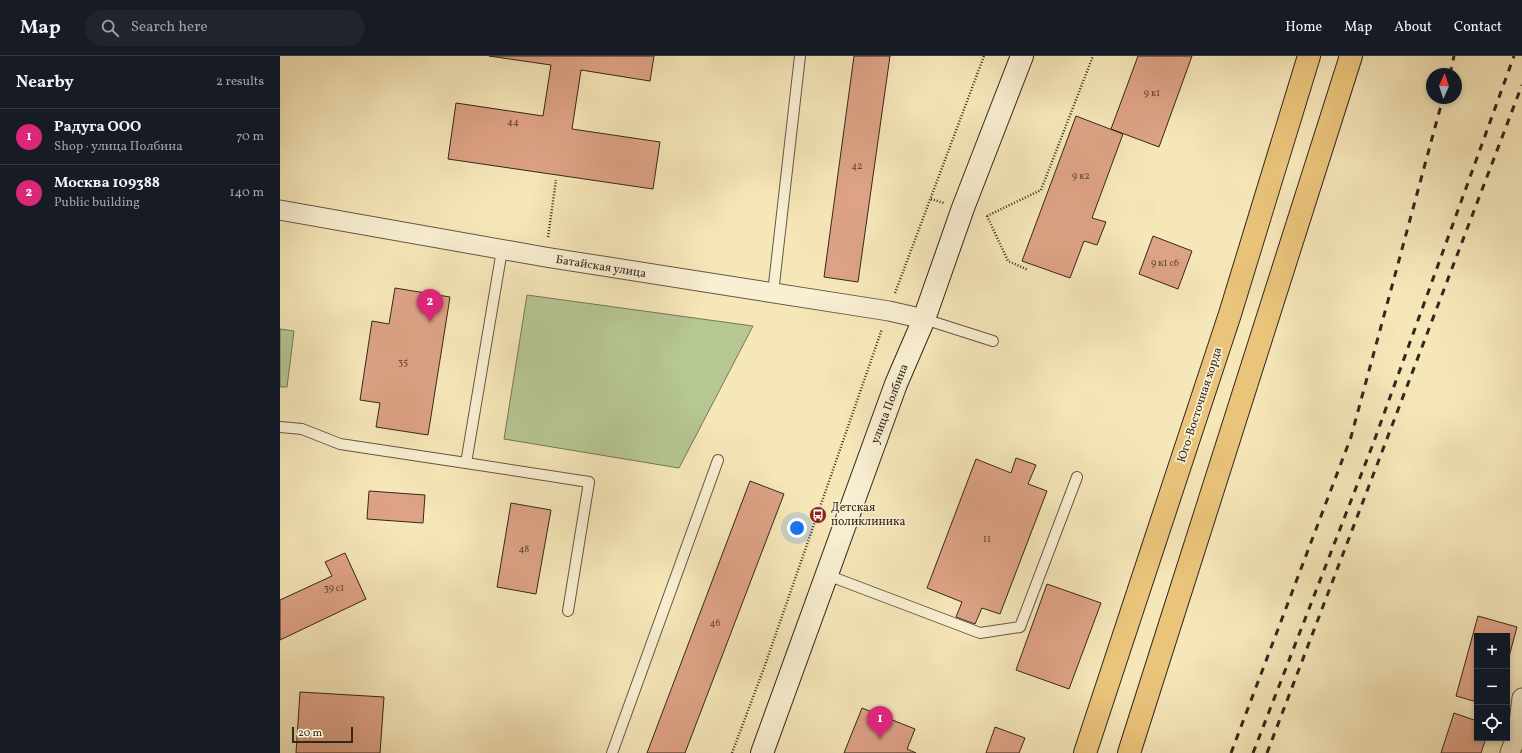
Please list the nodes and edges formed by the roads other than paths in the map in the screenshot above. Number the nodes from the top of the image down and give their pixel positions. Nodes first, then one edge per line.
1 (800, 56) edge
2 (1022, 56) edge
3 (1309, 56) edge
4 (1351, 56) edge
5 (280, 210) edge
6 (502, 250) junction
7 (772, 293) junction
8 (924, 319) junction
9 (993, 341) dead end
10 (280, 427) edge
11 (718, 460) dead end
12 (466, 463) junction
13 (1077, 477) dead end
14 (827, 575) junction
15 (568, 611) dead end
16 (1522, 698) edge
17 (612, 753) edge
18 (762, 753) edge
19 (1085, 753) edge
20 (1129, 753) edge
21 (1510, 753) edge

1 - 7 lane
2 - 8 main road, улица Полбина
3 - 19 main road, Юго-Восточная хорда
4 - 20 main road
5 - 6 street, Батайская улица
6 - 7 street, Батайская улица
6 - 12 lane
7 - 8 street, Батайская улица
8 - 9 lane
8 - 14 main road, улица Полбина
10 - 12 lane
11 - 17 lane
12 - 15 lane
13 - 14 lane
14 - 18 main road, улица Полбина
16 - 21 street

